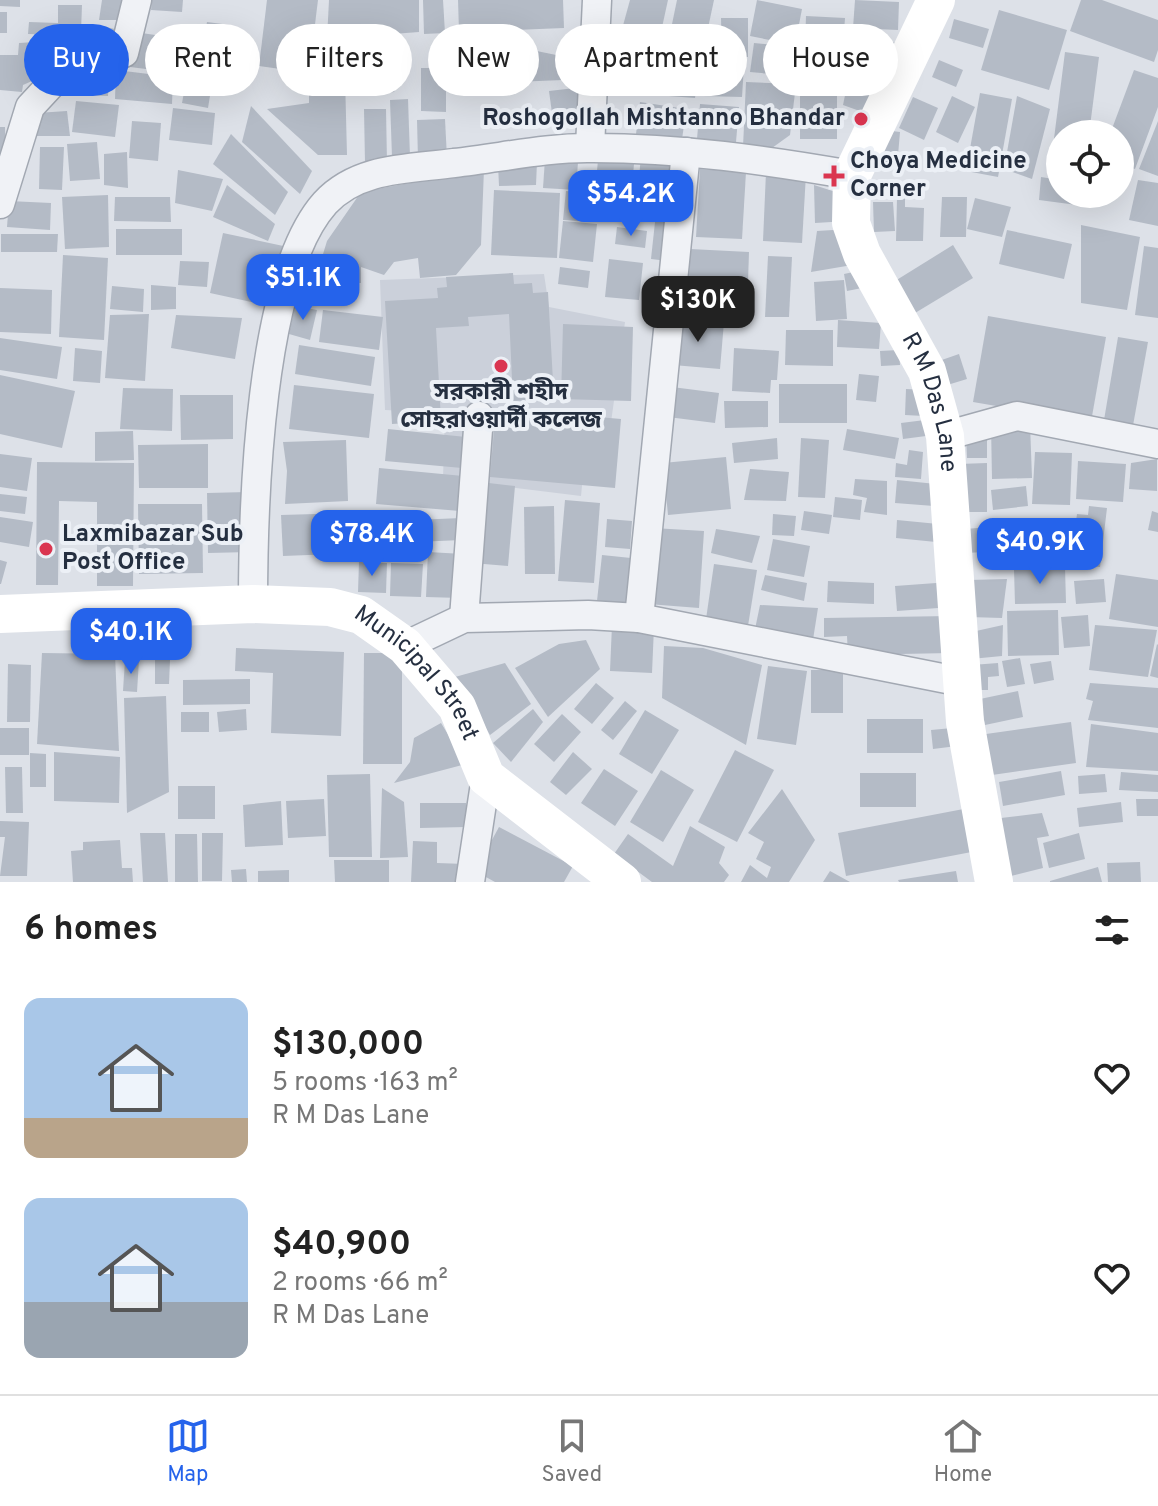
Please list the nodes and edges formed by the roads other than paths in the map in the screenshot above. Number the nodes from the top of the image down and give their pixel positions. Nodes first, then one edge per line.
1 (137, 0) edge
2 (597, 0) edge
3 (936, 0) edge
4 (590, 147) junction
5 (686, 152) junction
6 (852, 175) junction
7 (0, 204) edge
8 (479, 416) dead end
9 (945, 436) junction
10 (1158, 444) edge
11 (253, 604) junction
12 (0, 614) edge
13 (464, 618) junction
14 (639, 618) junction
15 (405, 646) junction
16 (962, 682) junction
17 (486, 777) junction
18 (470, 882) edge
19 (622, 882) edge
20 (994, 882) edge

1 - 7 street
2 - 4 street
3 - 6 street, R M Das Lane
4 - 5 street
4 - 11 street
5 - 6 street
5 - 14 street
6 - 9 street, R M Das Lane
8 - 13 street
9 - 10 street
9 - 16 street, R M Das Lane
11 - 12 street, Municipal Street
11 - 15 street, Municipal Street
13 - 14 street
13 - 15 street
14 - 16 street
15 - 17 street, Municipal Street
16 - 20 street, R M Das Lane
17 - 18 street
17 - 19 street, Municipal Street

